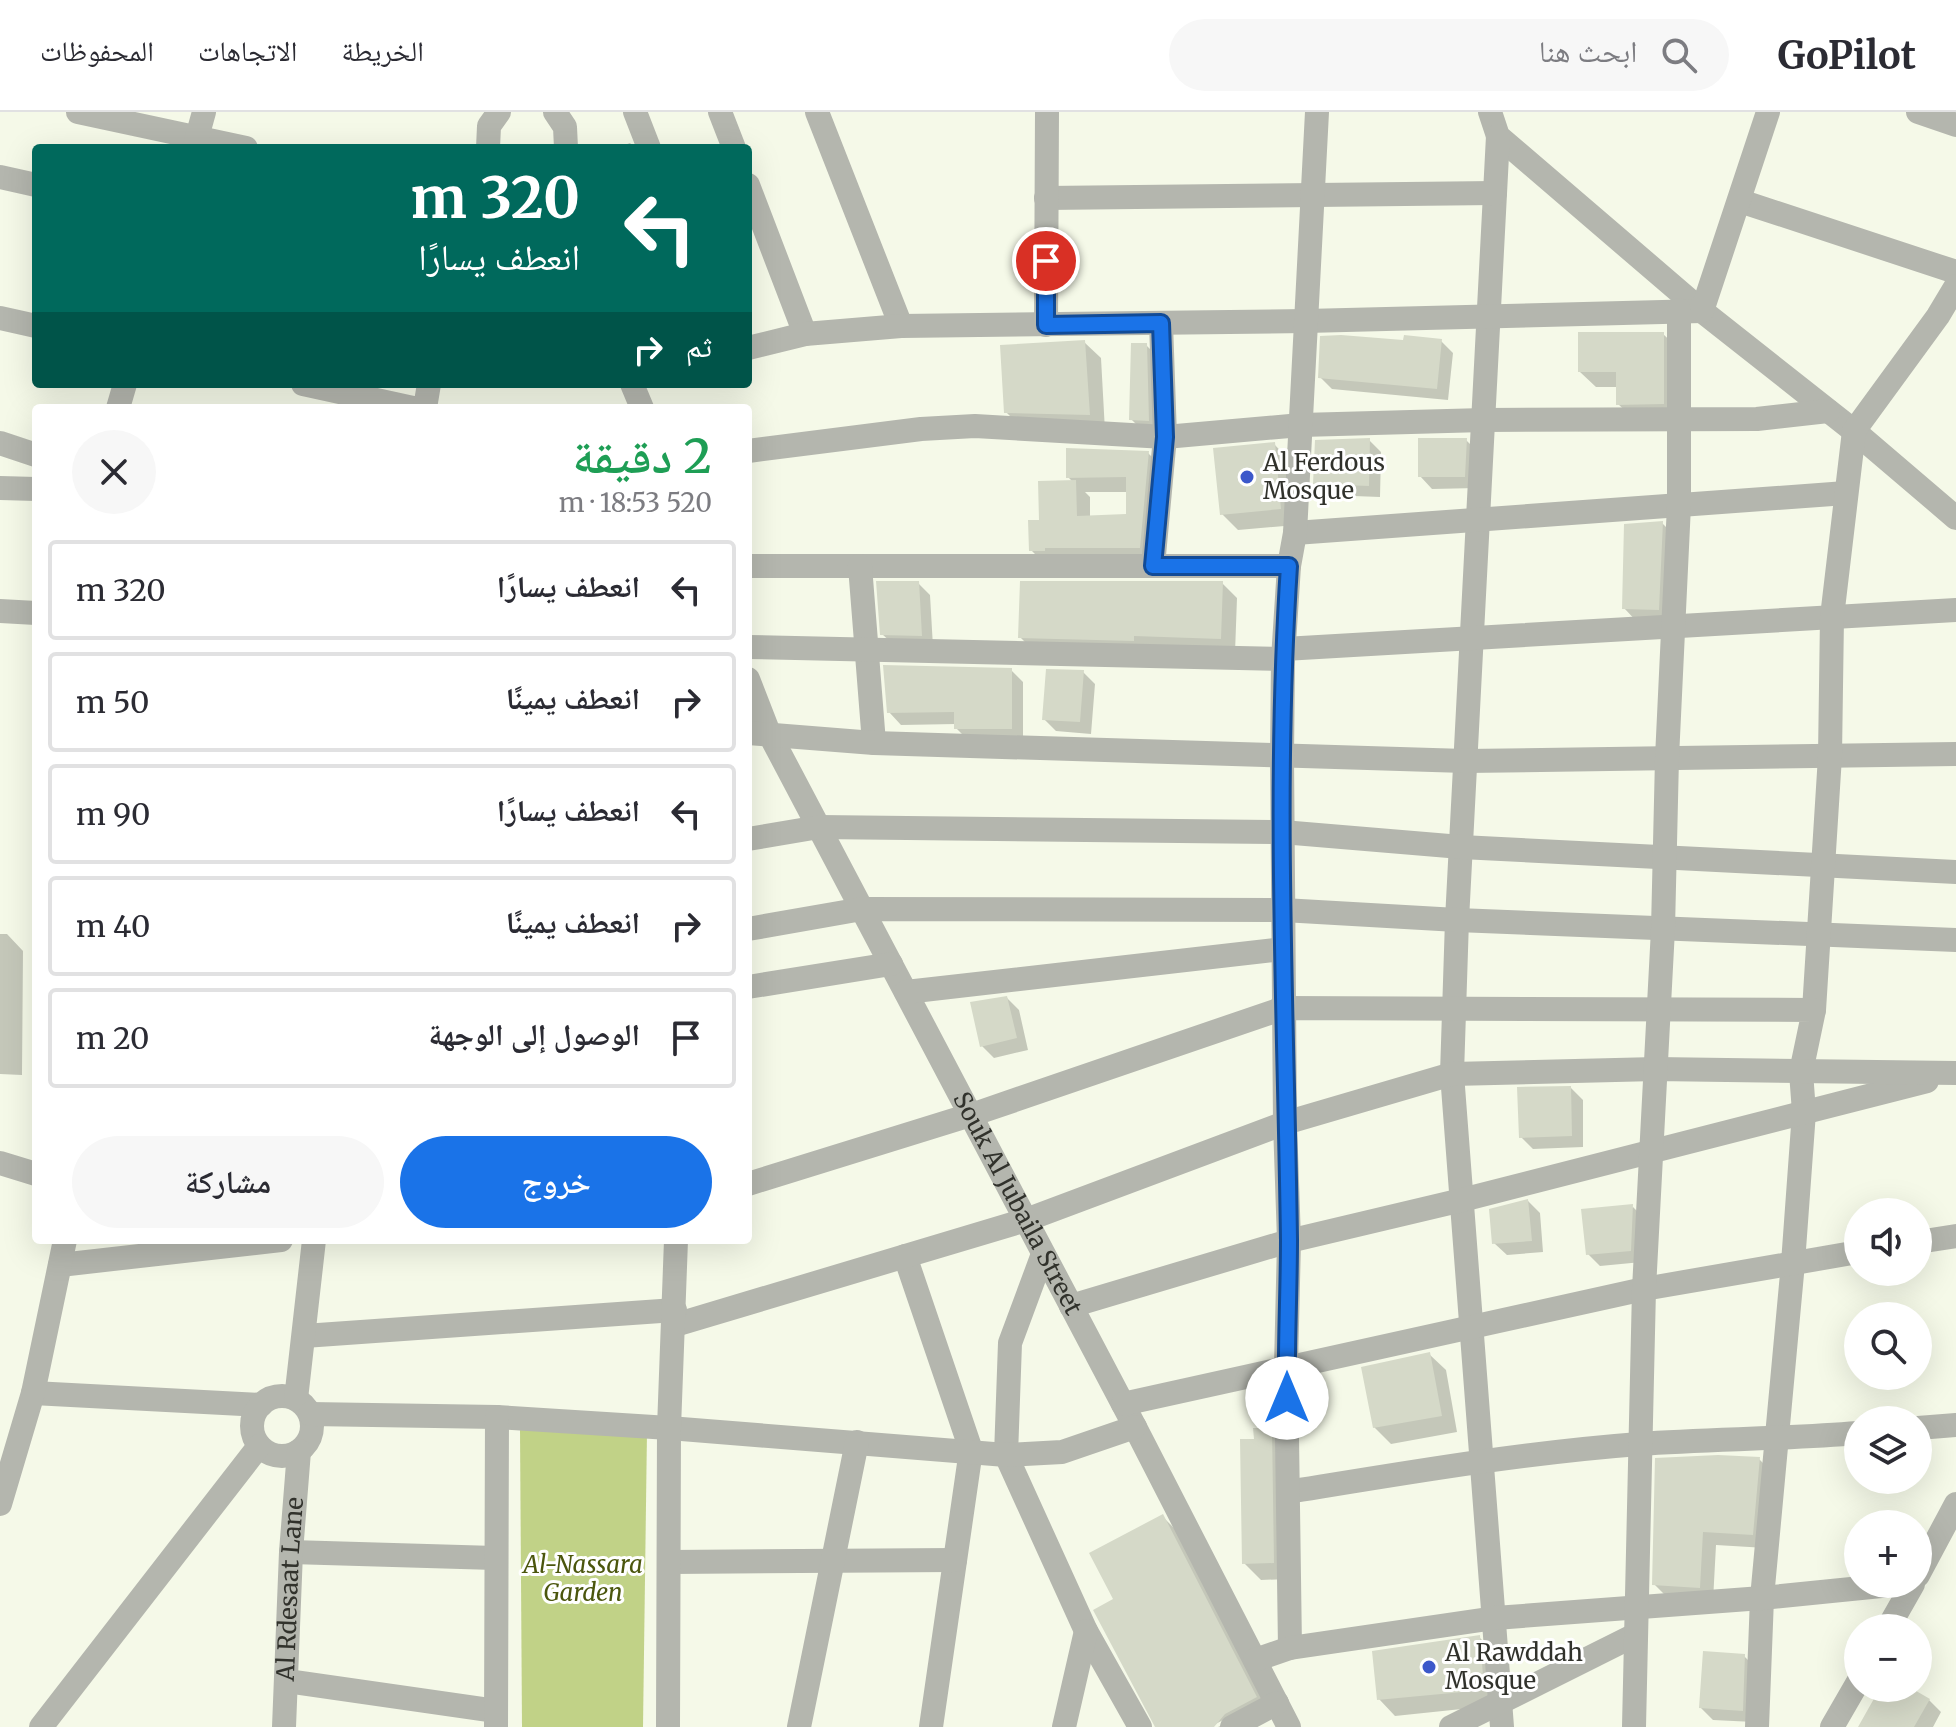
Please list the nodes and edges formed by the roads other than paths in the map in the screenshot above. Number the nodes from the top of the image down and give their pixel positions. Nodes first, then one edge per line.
1 (78, 112) edge
2 (204, 112) edge
3 (499, 112) edge
4 (555, 112) edge
5 (635, 112) edge
6 (720, 112) edge
7 (817, 112) edge
8 (1047, 112) edge
9 (1317, 112) edge
10 (1490, 112) edge
11 (1768, 112) edge
12 (1918, 112) edge
13 (1956, 125) edge
14 (1498, 136) junction
15 (196, 144) edge
16 (488, 144) edge
17 (566, 144) edge
18 (647, 144) edge
19 (732, 144) edge
20 (0, 177) edge
21 (32, 184) edge
22 (1495, 193) junction
23 (752, 195) edge
24 (1313, 195) junction
25 (1046, 198) junction
26 (1740, 201) junction
27 (1956, 272) edge
28 (1956, 286) edge
29 (1691, 310) junction
30 (1490, 315) junction
31 (0, 318) edge
32 (1306, 321) junction
33 (1161, 323) junction
34 (1947, 324) edge
35 (32, 325) edge
36 (1046, 325) junction
37 (901, 326) junction
38 (805, 334) junction
39 (752, 347) edge
40 (321, 388) edge
41 (395, 404) edge
42 (1828, 411) junction
43 (1484, 420) junction
44 (1680, 420) junction
45 (1301, 425) junction
46 (1854, 431) junction
47 (1165, 437) junction
48 (0, 443) edge
49 (752, 450) edge
50 (32, 454) edge
51 (0, 488) edge
52 (32, 489) edge
53 (1846, 493) junction
54 (1679, 505) junction
55 (1956, 518) edge
56 (1478, 520) junction
57 (1295, 533) junction
58 (752, 566) edge
59 (860, 566) junction
60 (1153, 566) junction
61 (1289, 566) junction
62 (1956, 610) edge
63 (0, 611) edge
64 (32, 613) edge
65 (1832, 617) junction
66 (1674, 627) junction
67 (1473, 638) junction
68 (752, 647) edge
69 (866, 650) junction
70 (1284, 654) junction
71 (752, 699) edge
72 (759, 733) edge
73 (874, 743) junction
74 (1956, 754) edge
75 (1830, 756) junction
76 (1282, 757) junction
77 (1667, 758) junction
78 (1465, 761) junction
79 (819, 827) junction
80 (1282, 832) junction
81 (752, 838) edge
82 (1461, 847) junction
83 (1665, 858) junction
84 (1822, 864) junction
85 (1956, 872) edge
86 (862, 909) junction
87 (1283, 910) junction
88 (1457, 920) junction
89 (752, 928) edge
90 (1663, 929) junction
91 (1820, 937) junction
92 (1956, 940) edge
93 (1283, 949) junction
94 (891, 964) junction
95 (752, 986) edge
96 (906, 992) junction
97 (1454, 1007) junction
98 (1284, 1008) junction
99 (1659, 1009) junction
100 (1814, 1010) junction
101 (1656, 1069) junction
102 (1801, 1072) junction
103 (1956, 1073) edge
104 (1452, 1074) junction
105 (1804, 1112) junction
106 (971, 1115) junction
107 (1285, 1123) junction
108 (1653, 1151) junction
109 (0, 1163) edge
110 (32, 1173) edge
111 (752, 1183) edge
112 (1462, 1200) junction
113 (1026, 1220) junction
114 (1956, 1236) edge
115 (1932, 1240) edge
116 (1289, 1241) junction
117 (64, 1244) edge
118 (246, 1244) edge
119 (314, 1244) edge
120 (676, 1244) edge
121 (1043, 1254) junction
122 (1844, 1254) edge
123 (905, 1256) junction
124 (1793, 1263) junction
125 (60, 1265) junction
126 (1644, 1289) junction
127 (1071, 1306) junction
128 (675, 1318) junction
129 (1471, 1328) junction
130 (304, 1336) junction
131 (1286, 1366) junction
132 (33, 1393) junction
133 (1123, 1404) junction
134 (261, 1405) junction
135 (303, 1407) junction
136 (497, 1417) junction
137 (1956, 1425) edge
138 (1135, 1427) junction
139 (1932, 1427) edge
140 (669, 1428) junction
141 (1844, 1434) edge
142 (1776, 1440) junction
143 (857, 1442) junction
144 (1640, 1444) junction
145 (259, 1446) junction
146 (971, 1450) junction
147 (299, 1451) junction
148 (1006, 1455) junction
149 (1481, 1460) junction
150 (1288, 1492) junction
151 (0, 1504) edge
152 (1956, 1504) edge
153 (1932, 1549) edge
154 (291, 1552) junction
155 (495, 1558) junction
156 (955, 1560) junction
157 (671, 1562) junction
158 (834, 1563) junction
159 (1844, 1590) edge
160 (1762, 1598) junction
161 (1635, 1608) junction
162 (1495, 1618) junction
163 (1086, 1631) junction
164 (1635, 1635) junction
165 (1290, 1648) junction
166 (1255, 1660) junction
167 (287, 1681) junction
168 (1501, 1701) junction
169 (1846, 1702) edge
170 (1277, 1703) junction
171 (496, 1719) edge
172 (41, 1727) edge
173 (284, 1727) edge
174 (668, 1727) edge
175 (799, 1727) edge
176 (931, 1727) edge
177 (1064, 1727) edge
178 (1140, 1727) edge
179 (1232, 1727) edge
180 (1289, 1727) edge
181 (1451, 1727) edge
182 (1502, 1727) edge
183 (1634, 1727) edge
184 (1757, 1727) edge
185 (1832, 1727) edge

1 - 15 street
2 - 15 street
3 - 16 street
4 - 17 street
5 - 18 street
6 - 19 street
7 - 37 street
8 - 25 street
9 - 24 street
10 - 14 street
11 - 26 street
12 - 13 street
14 - 22 street
14 - 29 street
20 - 21 street
22 - 24 street
22 - 30 street
23 - 38 street
24 - 25 street
24 - 32 street
25 - 36 street
26 - 27 street
26 - 29 street
28 - 34 street
29 - 30 street
29 - 42 street
29 - 44 street
30 - 32 street
30 - 43 street
31 - 35 street
32 - 33 street
32 - 45 street
33 - 36 street
33 - 47 street
34 - 46 street
36 - 37 street
37 - 38 street
38 - 39 street
40 - 41 street
42 - 44 street
42 - 46 street
43 - 44 street
43 - 45 street
43 - 56 street
44 - 54 street
45 - 47 street
45 - 57 street
46 - 53 street
46 - 55 street
47 - 49 street
47 - 60 street
48 - 50 street
51 - 52 street
53 - 54 street
53 - 65 street
54 - 56 street
54 - 66 street
56 - 57 street
56 - 67 street
57 - 61 street
58 - 59 street
59 - 60 street
59 - 69 street
60 - 61 street
61 - 70 street
62 - 65 street
63 - 64 street
65 - 66 street
65 - 75 street
66 - 67 street
66 - 77 street
67 - 70 street
67 - 78 street
68 - 69 street
69 - 70 street
69 - 73 street
70 - 76 street
71 - 72 street, Souk Al Jubaila Street
72 - 73 street
72 - 79 street, Souk Al Jubaila Street
73 - 76 street
74 - 75 street
75 - 77 street
75 - 84 street
76 - 78 street
76 - 80 street
77 - 78 street
77 - 83 street
78 - 82 street
79 - 80 street
79 - 81 street
79 - 86 street, Souk Al Jubaila Street
80 - 82 street
80 - 87 street
82 - 83 street
82 - 88 street
83 - 84 street
83 - 90 street
84 - 85 street
84 - 91 street
86 - 87 street
86 - 89 street
86 - 94 street, Souk Al Jubaila Street
87 - 88 street
87 - 93 street
88 - 90 street
88 - 97 street
90 - 91 street
90 - 99 street
91 - 92 street
91 - 100 street
93 - 96 street
93 - 98 street
94 - 95 street
94 - 96 street, Souk Al Jubaila Street
96 - 106 street, Souk Al Jubaila Street
97 - 98 street
97 - 99 street
97 - 104 street
98 - 106 street
98 - 107 street
99 - 100 street
99 - 101 street
100 - 102 street
101 - 102 street
101 - 104 street
101 - 108 street
102 - 103 street
102 - 105 street
103 - 105 street
104 - 107 street
104 - 112 street
105 - 108 street
105 - 124 street
106 - 111 street
106 - 113 street, Souk Al Jubaila Street
107 - 113 street
107 - 116 street
108 - 112 street
108 - 126 street
109 - 110 street
112 - 116 street
112 - 129 street
113 - 121 street, Souk Al Jubaila Street
113 - 123 street
114 - 115 street
116 - 127 street
116 - 131 street
117 - 125 street
118 - 125 street
119 - 130 street
120 - 128 street
121 - 127 street, Souk Al Jubaila Street
121 - 148 street
122 - 124 street
123 - 128 street
123 - 146 street
124 - 126 street
124 - 142 street
125 - 132 street
126 - 129 street
126 - 144 street
127 - 133 street, Souk Al Jubaila Street
128 - 130 street
128 - 140 street
129 - 131 street
129 - 149 street
130 - 135 street
131 - 133 street
131 - 150 street
132 - 134 street
132 - 151 street
133 - 138 street, Souk Al Jubaila Street
134 - 135 street
134 - 145 street
135 - 136 street
135 - 147 street
136 - 140 street
136 - 155 street
137 - 139 street
138 - 148 street
138 - 166 street, Souk Al Jubaila Street
140 - 143 street
140 - 157 street
141 - 142 street
142 - 144 street
142 - 160 street
143 - 146 street
143 - 158 street
144 - 149 street
144 - 161 street
145 - 147 street
145 - 172 street
146 - 148 street
146 - 156 street
147 - 154 street, Al Rdesaat Lane
148 - 163 street
149 - 150 street
149 - 162 street
150 - 165 street
152 - 153 street
154 - 155 street
154 - 167 street, Al Rdesaat Lane
155 - 171 street
156 - 158 street
156 - 176 street
157 - 158 street
157 - 174 street
158 - 175 street
159 - 160 street
160 - 161 street
160 - 184 street
161 - 162 street
161 - 164 street
162 - 165 street
162 - 168 street
163 - 177 street
163 - 178 street
164 - 168 street
164 - 183 street
165 - 166 street
166 - 170 street, Souk Al Jubaila Street
167 - 171 street
167 - 173 street, Al Rdesaat Lane
168 - 181 street
168 - 182 street
169 - 185 street
170 - 179 street
170 - 180 street, Souk Al Jubaila Street

